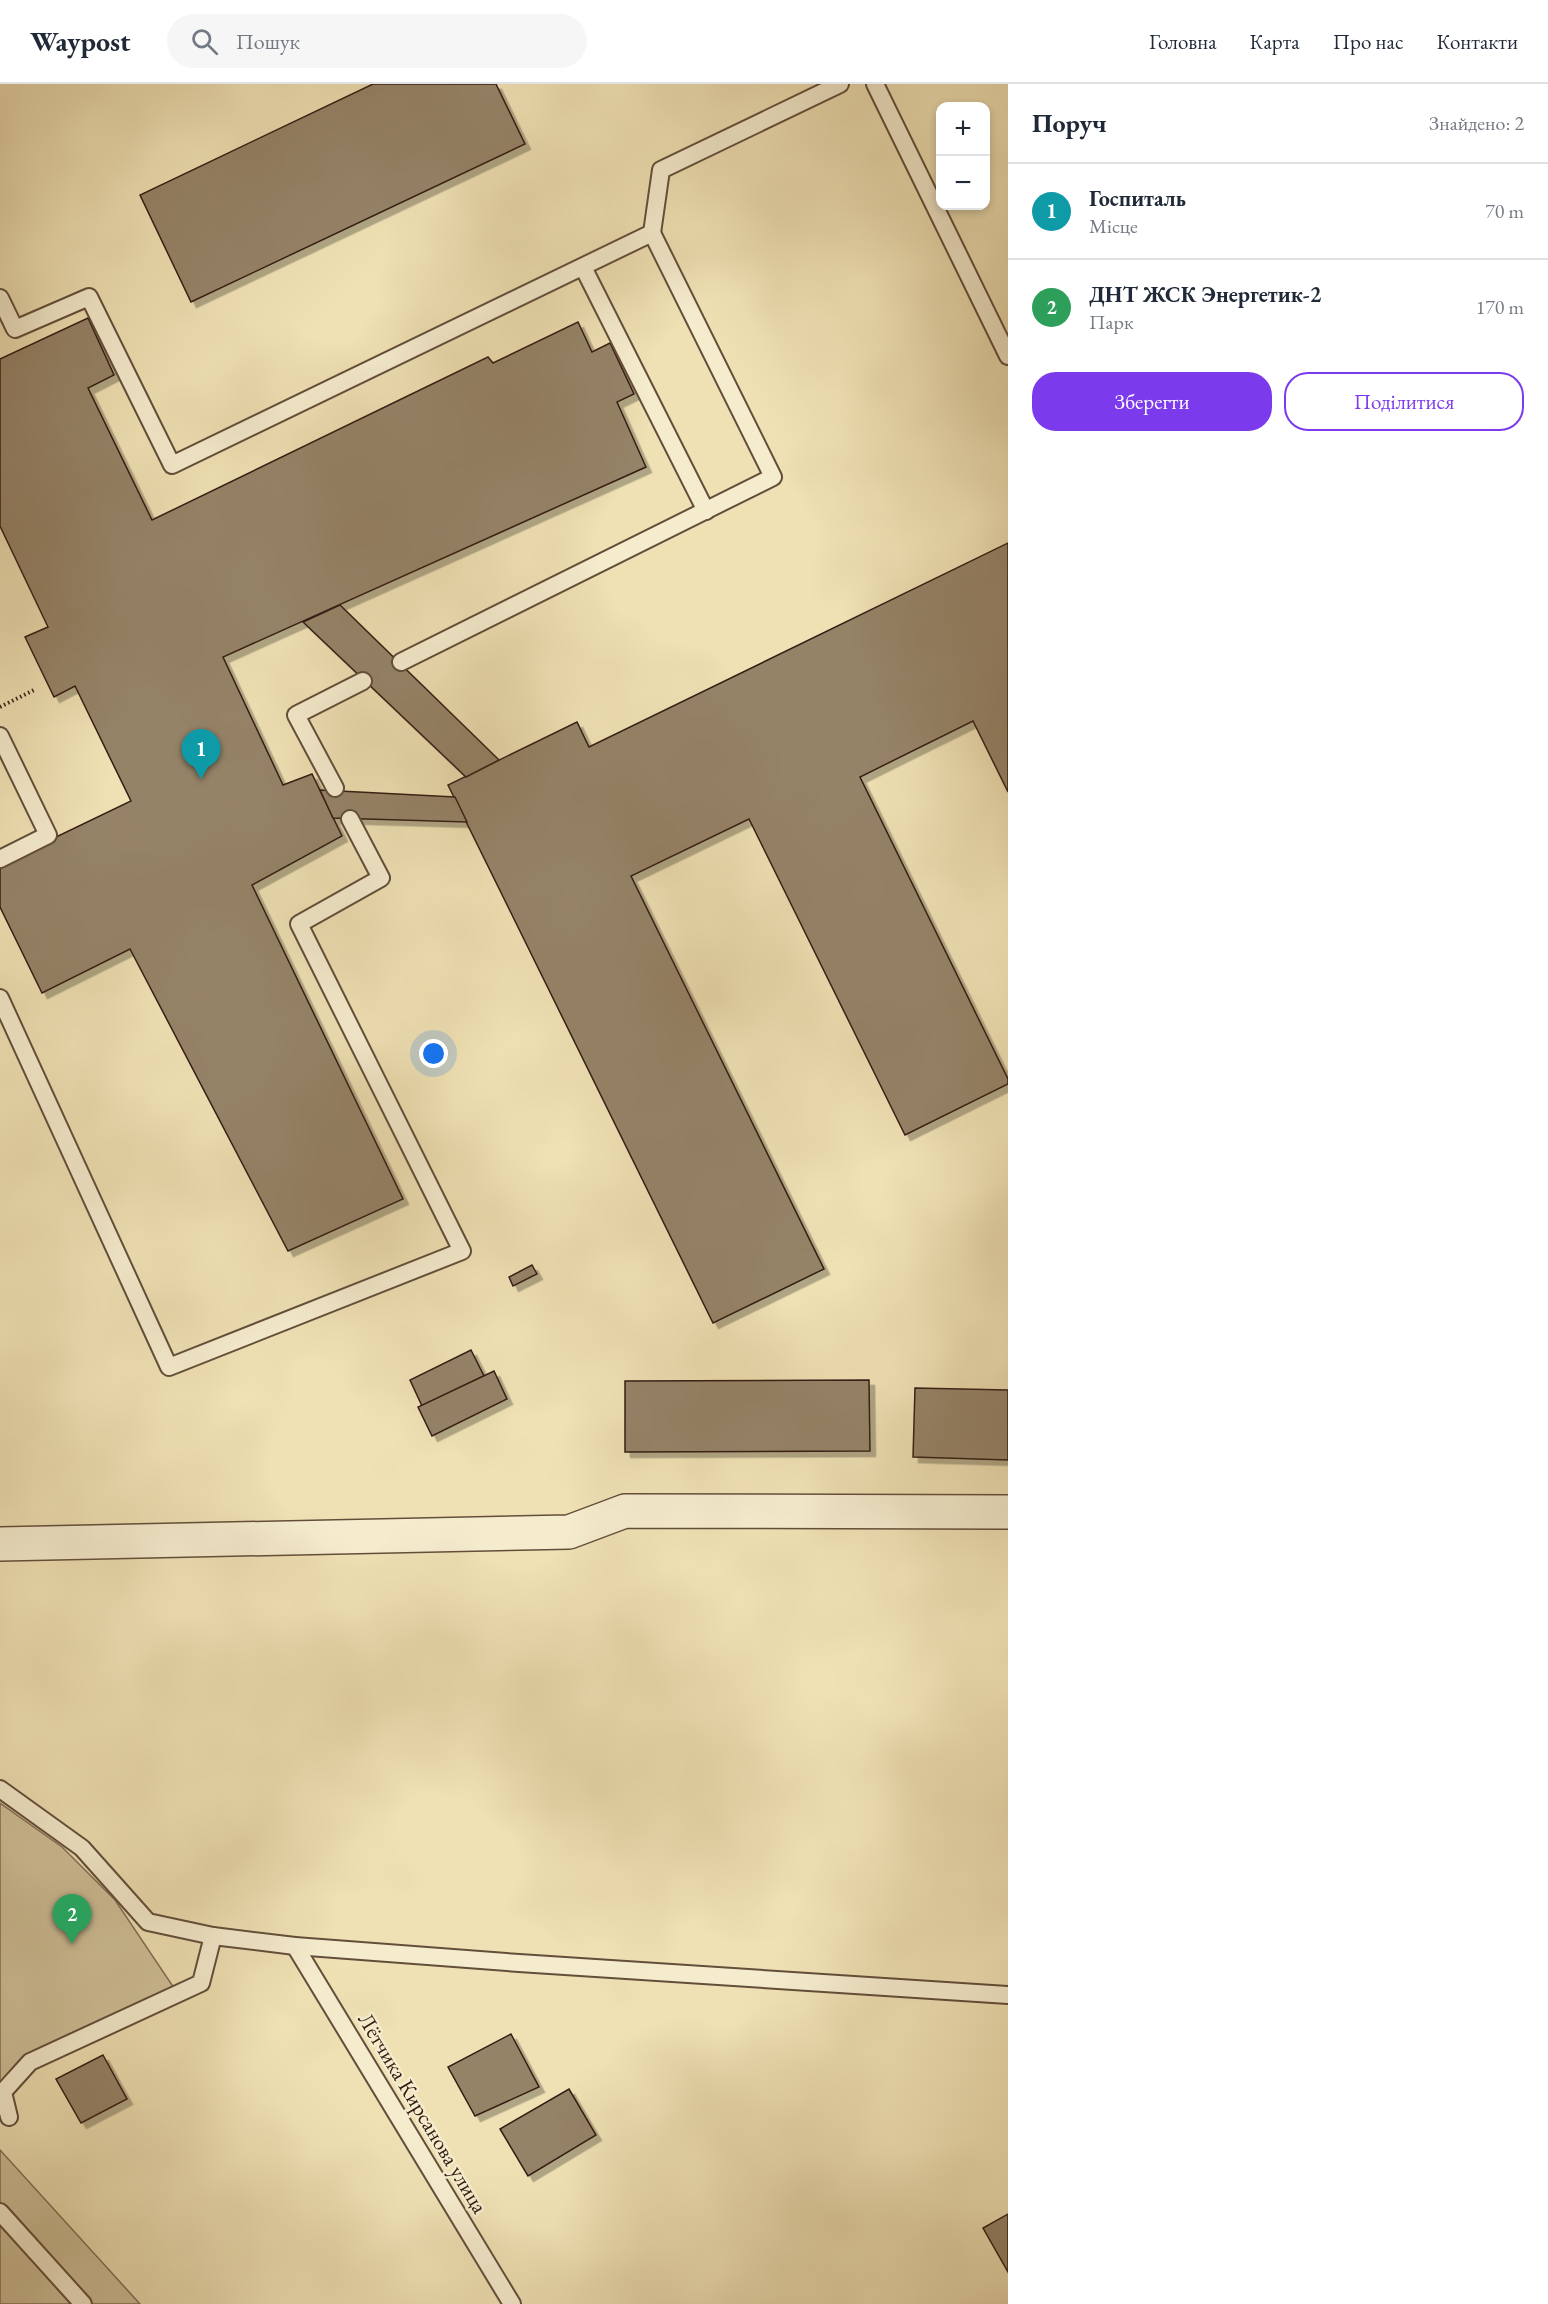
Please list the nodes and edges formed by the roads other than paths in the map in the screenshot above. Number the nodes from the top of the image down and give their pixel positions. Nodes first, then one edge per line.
1 (840, 84) edge
2 (875, 84) edge
3 (652, 233) junction
4 (583, 267) junction
5 (0, 298) edge
6 (1008, 356) edge
7 (706, 511) junction
8 (401, 662) dead end
9 (363, 681) dead end
10 (0, 736) edge
11 (335, 788) dead end
12 (350, 819) dead end
13 (0, 859) edge
14 (0, 998) edge
15 (1008, 1512) edge
16 (0, 1544) edge
17 (0, 1789) edge
18 (213, 1936) junction
19 (295, 1946) junction
20 (1008, 1995) edge
21 (9, 2117) dead end
22 (0, 2212) edge
23 (83, 2304) edge
24 (512, 2304) edge

1 - 3 lane
2 - 6 lane
3 - 4 lane
3 - 7 lane
4 - 5 lane
4 - 7 lane
7 - 8 lane
9 - 11 lane
10 - 13 lane
12 - 14 lane
15 - 16 street
17 - 18 lane
18 - 19 lane
18 - 21 lane
19 - 20 lane
19 - 24 lane, Лётчика Кирсанова улица
22 - 23 lane

